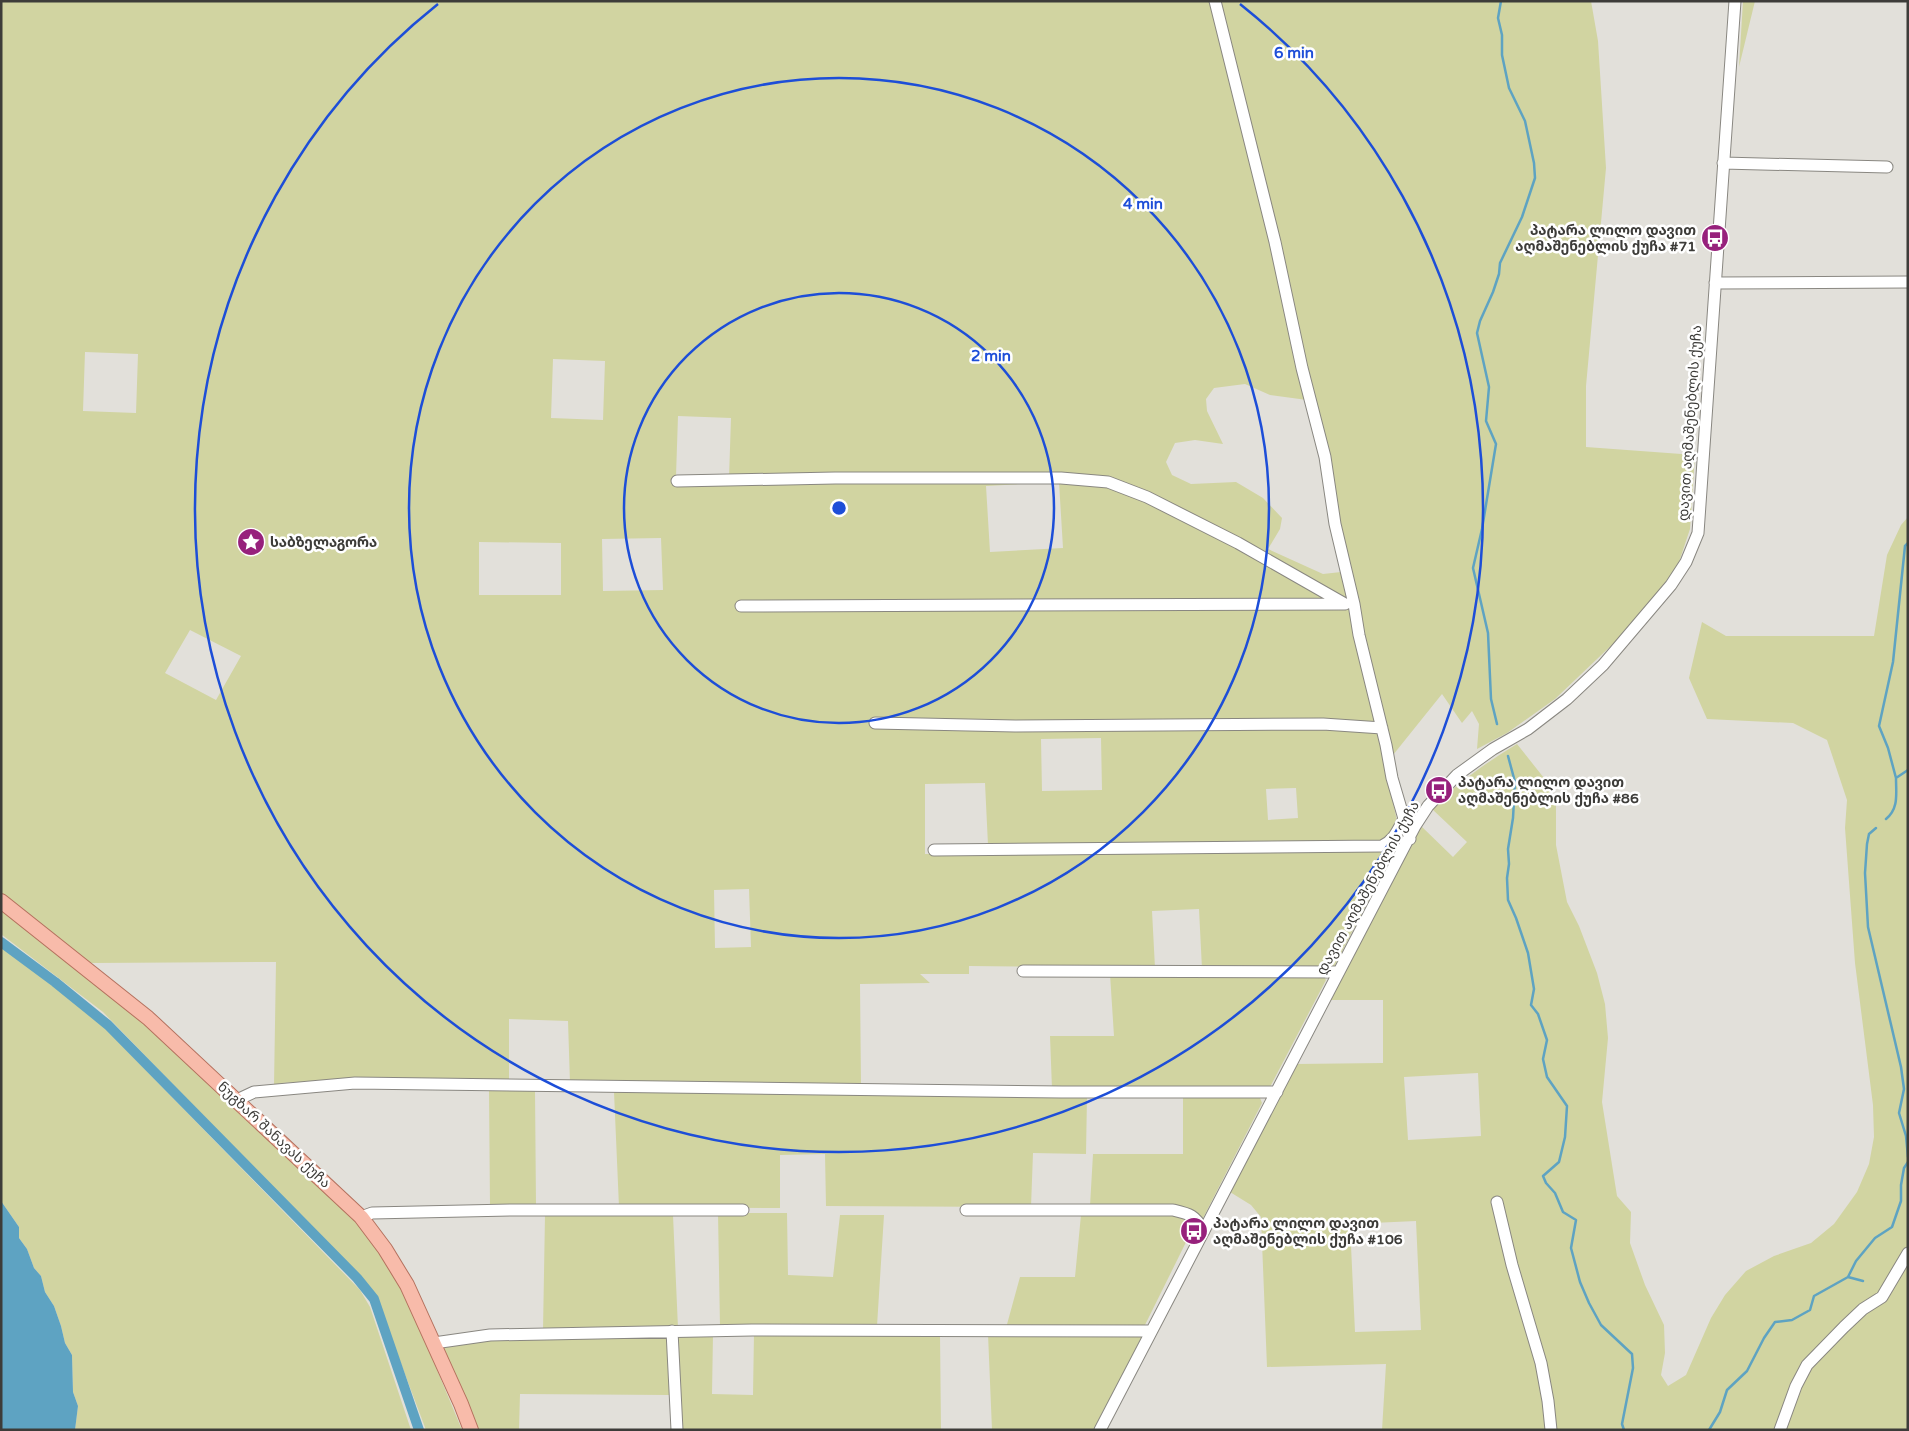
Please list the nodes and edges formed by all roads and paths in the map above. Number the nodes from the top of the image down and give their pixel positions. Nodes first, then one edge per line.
1 (1214, 1) edge
2 (1735, 1) edge
3 (1723, 163) junction
4 (1887, 167) dead end
5 (1908, 282) edge
6 (1715, 283) junction
7 (677, 481) dead end
8 (1349, 604) junction
9 (741, 606) dead end
10 (876, 723) dead end
11 (1382, 728) junction
12 (1405, 818) junction
13 (1410, 839) junction
14 (934, 850) dead end
15 (1, 901) edge
16 (1023, 971) dead end
17 (1339, 972) junction
18 (1277, 1092) junction
19 (237, 1100) junction
20 (1497, 1202) dead end
21 (743, 1210) dead end
22 (966, 1210) dead end
23 (361, 1217) junction
24 (1204, 1231) junction
25 (1908, 1253) edge
26 (1151, 1331) junction
27 (672, 1332) junction
28 (434, 1343) junction
29 (470, 1430) edge
30 (677, 1430) edge
31 (1100, 1430) edge
32 (1551, 1430) edge
33 (1780, 1430) edge

1 - 8 street
2 - 3 street, დავით აღმაშენებლის ქუჩა
3 - 4 street
3 - 6 street, დავით აღმაშენებლის ქუჩა
5 - 6 street
6 - 13 street, დავით აღმაშენებლის ქუჩა
7 - 8 street
8 - 9 street
8 - 11 street
10 - 11 street
11 - 12 street
12 - 13 street
12 - 14 street
13 - 17 street, დავით აღმაშენებლის ქუჩა
15 - 19 main road, ნუგზარ შანავას ქუჩა
16 - 17 street
17 - 18 street, დავით აღმაშენებლის ქუჩა
18 - 19 street
18 - 24 street, დავით აღმაშენებლის ქუჩა
19 - 23 main road, ნუგზარ შანავას ქუჩა
20 - 32 street
21 - 23 street
22 - 24 street
23 - 28 main road, ნუგზარ შანავას ქუჩა
24 - 26 street, დავით აღმაშენებლის ქუჩა
25 - 33 street
26 - 27 street
26 - 31 street, დავით აღმაშენებლის ქუჩა
27 - 28 street
27 - 30 street
28 - 29 main road, ნუგზარ შანავას ქუჩა

